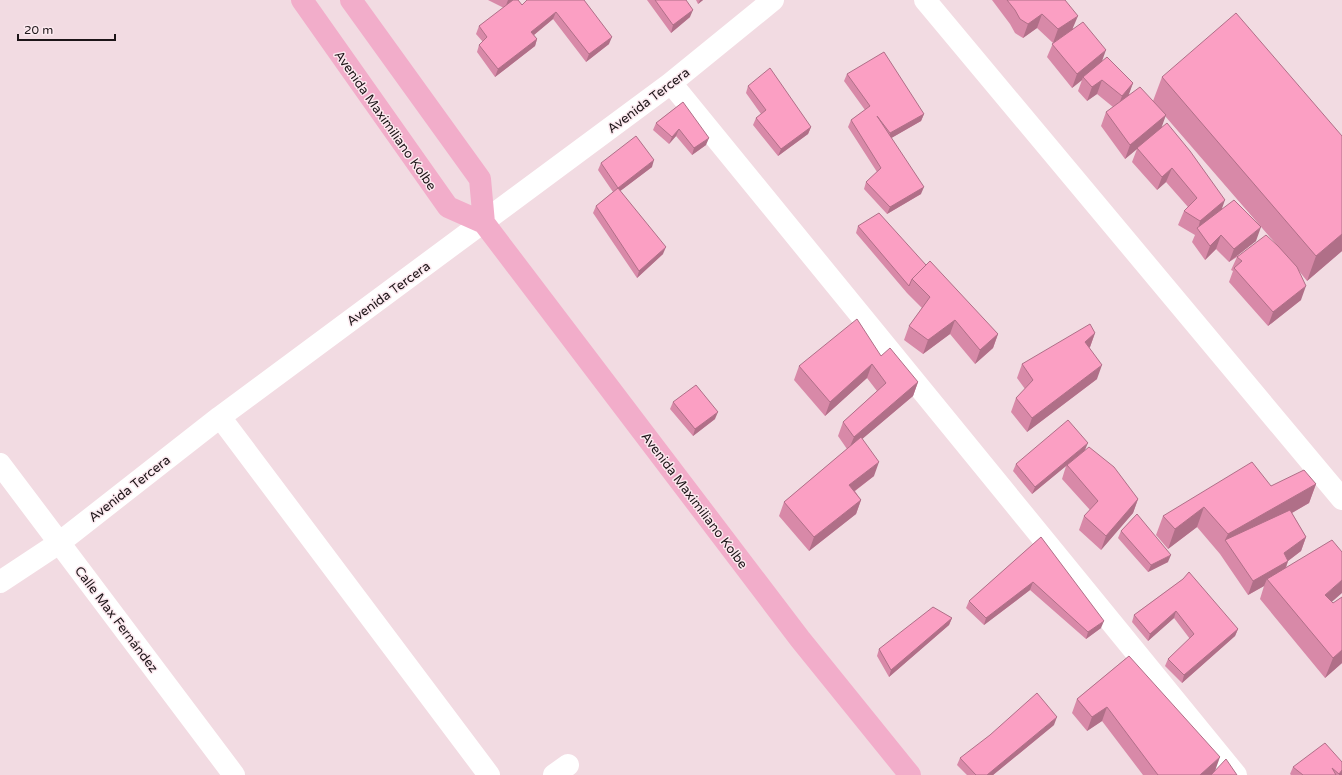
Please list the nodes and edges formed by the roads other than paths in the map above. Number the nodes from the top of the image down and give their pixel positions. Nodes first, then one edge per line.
1 (302, 0) edge
2 (351, 0) edge
3 (772, 0) edge
4 (925, 0) edge
5 (671, 83) junction
6 (484, 223) junction
7 (220, 417) junction
8 (0, 464) edge
9 (1342, 499) edge
10 (59, 542) junction
11 (0, 582) edge
12 (234, 775) edge
13 (489, 775) edge
14 (910, 775) edge
15 (1236, 775) edge

1 - 6 main road, Avenida Maximiliano Kolbe
2 - 6 main road
3 - 5 street, Avenida Tercera
4 - 9 street
5 - 6 street, Avenida Tercera
5 - 15 street
6 - 7 street, Avenida Tercera
6 - 14 main road, Avenida Maximiliano Kolbe
7 - 10 street, Avenida Tercera
7 - 13 street
8 - 10 street, Calle Max Fernández
10 - 11 street, Avenida Tercera
10 - 12 street, Calle Max Fernández

